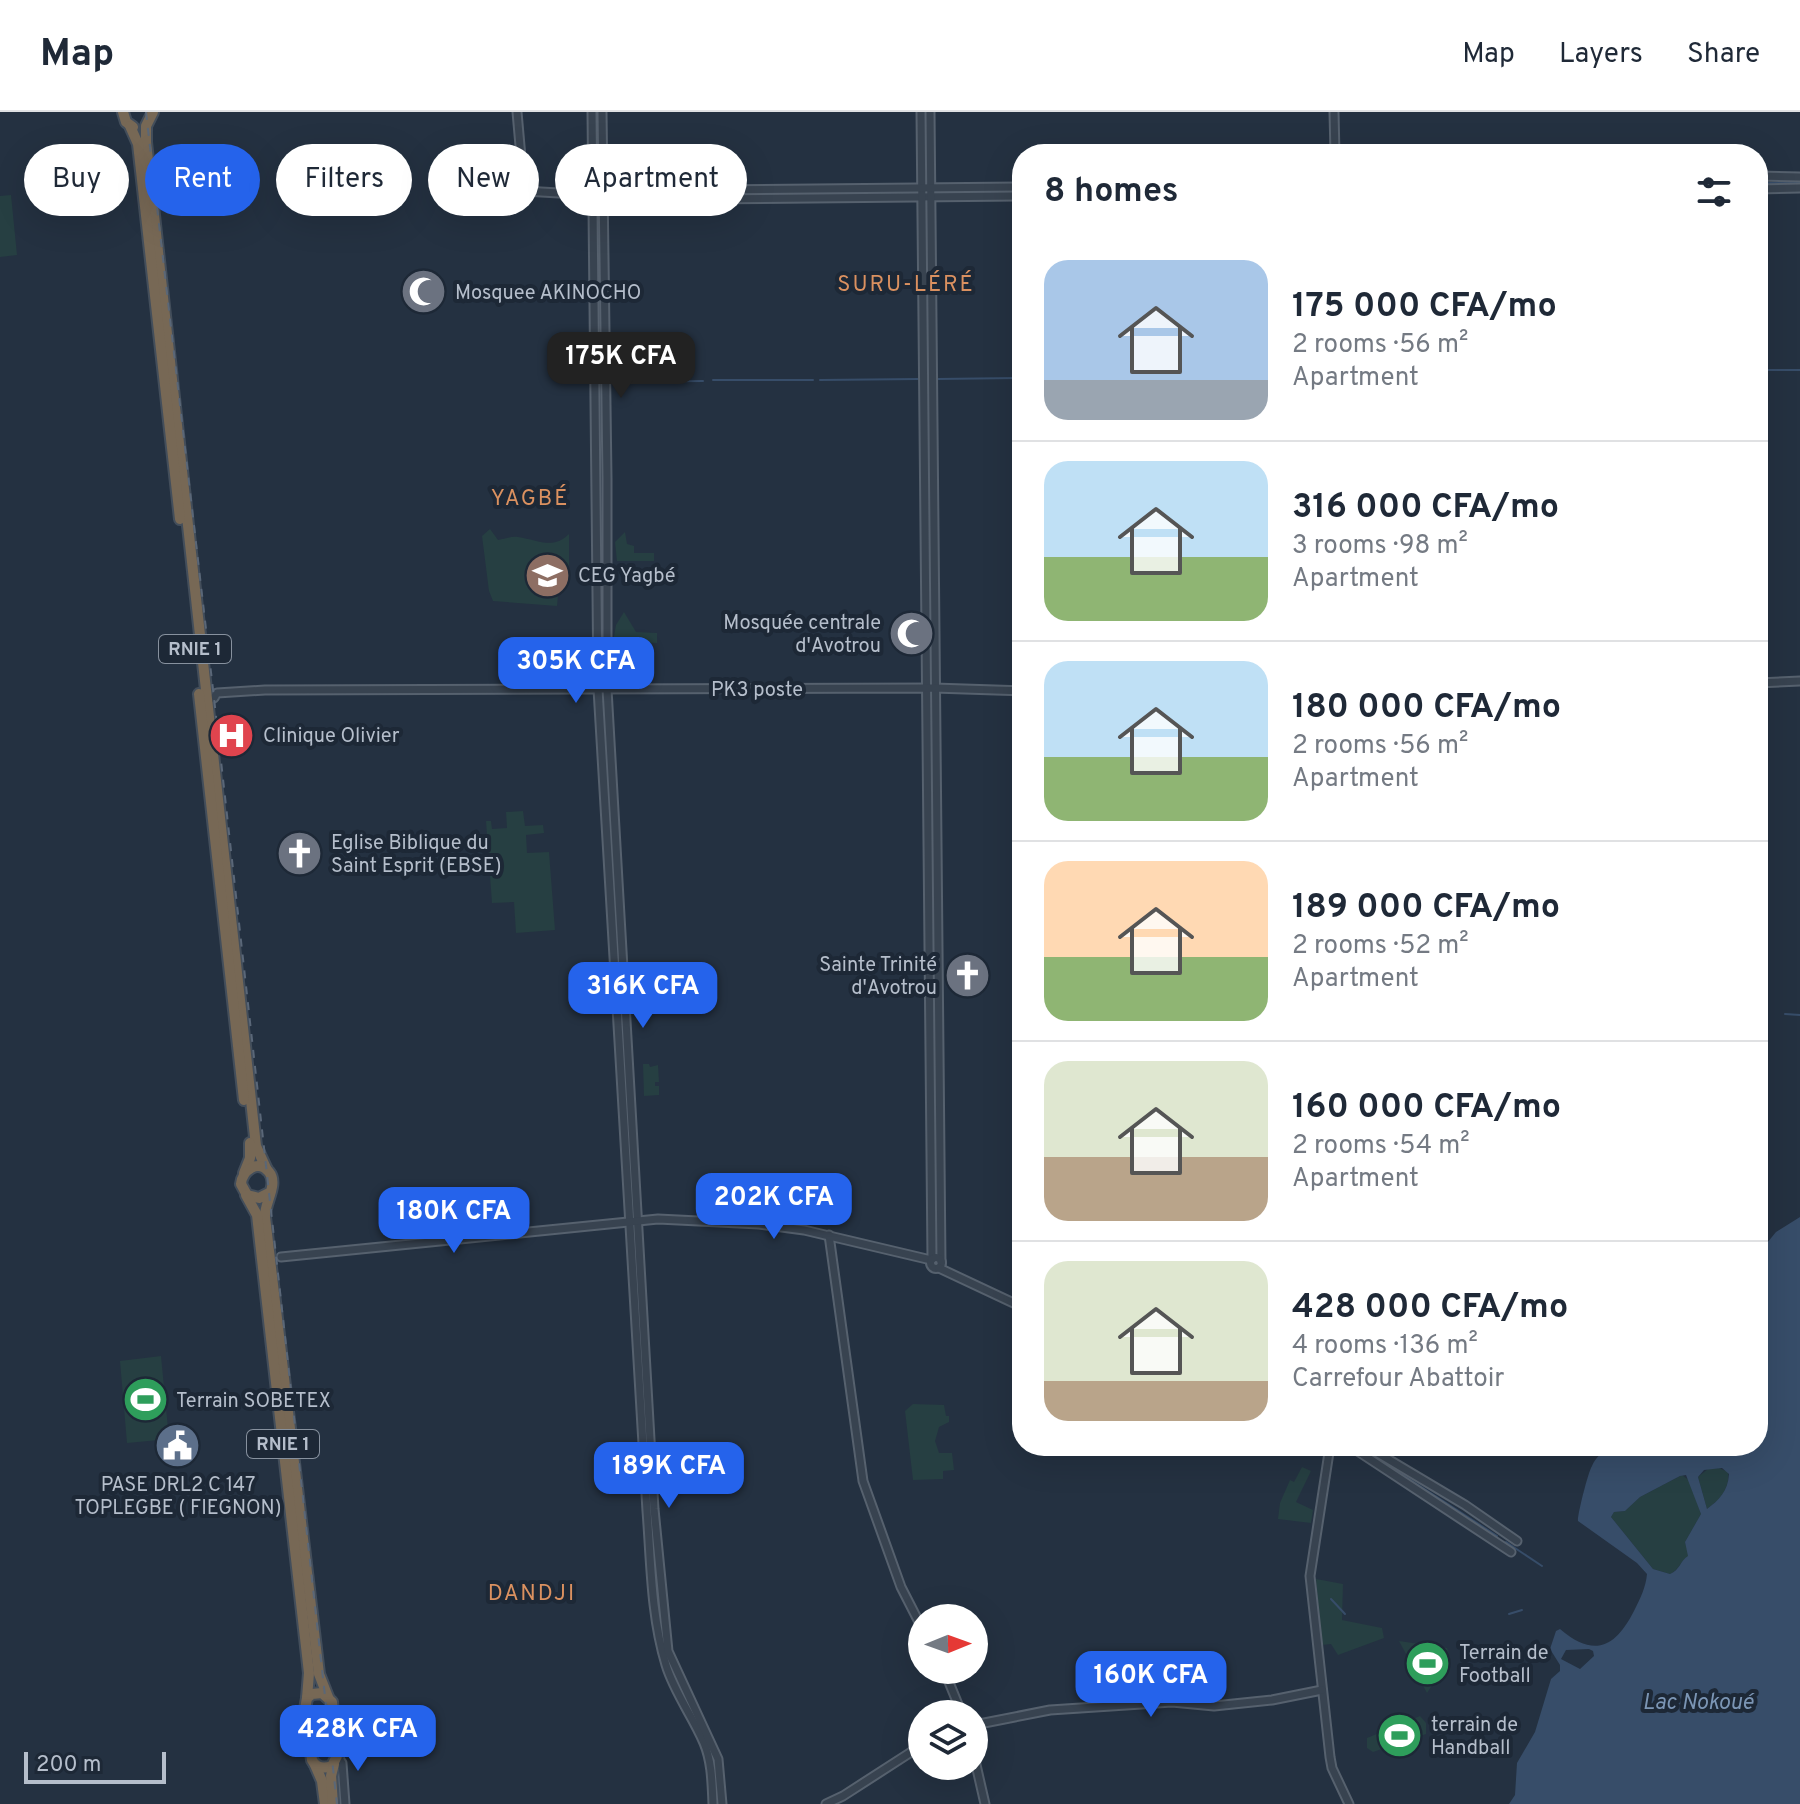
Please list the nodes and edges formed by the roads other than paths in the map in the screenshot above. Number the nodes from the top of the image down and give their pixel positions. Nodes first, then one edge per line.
1 (123, 112) edge
2 (153, 112) edge
3 (517, 112) edge
4 (592, 112) edge
5 (602, 112) edge
6 (921, 112) edge
7 (930, 112) edge
8 (1334, 112) edge
9 (147, 125) junction
10 (130, 126) junction
11 (592, 144) edge
12 (602, 144) edge
13 (1335, 144) edge
14 (1768, 176) edge
15 (1800, 177) edge
16 (1012, 188) edge
17 (1800, 188) edge
18 (1768, 189) edge
19 (555, 193) edge
20 (927, 193) junction
21 (747, 194) edge
22 (1012, 196) edge
23 (592, 216) edge
24 (602, 216) edge
25 (1800, 681) edge
26 (1768, 683) edge
27 (930, 688) junction
28 (602, 689) junction
29 (1012, 691) edge
30 (207, 699) junction
31 (267, 1170) junction
32 (244, 1173) junction
33 (245, 1193) junction
34 (269, 1193) junction
35 (637, 1220) junction
36 (628, 1221) junction
37 (829, 1235) junction
38 (281, 1257) dead end
39 (933, 1262) junction
40 (1012, 1302) edge
41 (1328, 1456) edge
42 (1365, 1456) edge
43 (1383, 1456) edge
44 (1506, 1533) junction
45 (1517, 1541) dead end
46 (1499, 1544) junction
47 (1511, 1552) dead end
48 (910, 1604) edge
49 (1322, 1690) junction
50 (328, 1697) junction
51 (307, 1698) junction
52 (988, 1722) edge
53 (908, 1754) edge
54 (336, 1760) junction
55 (315, 1765) junction
56 (980, 1780) edge
57 (325, 1804) edge
58 (333, 1804) edge
59 (345, 1804) edge
60 (713, 1804) edge
61 (722, 1804) edge
62 (826, 1804) edge
63 (985, 1804) edge
64 (1349, 1804) edge

1 - 10 highway, RNIE 1
2 - 9 highway, RNIE 1
3 - 19 street
4 - 11 street
5 - 12 street
6 - 20 street
7 - 20 street
8 - 13 street
9 - 10 highway
9 - 30 highway, RNIE 1
10 - 32 highway, RNIE 1
14 - 15 street
16 - 20 street
17 - 18 street
20 - 21 street
20 - 22 street
20 - 27 street
23 - 28 street
24 - 28 street
25 - 26 street
27 - 28 street, PK3 poste
27 - 29 street, PK3 poste
27 - 39 street
28 - 30 street, PK3 poste
28 - 35 street
28 - 36 street
30 - 31 highway, RNIE 1
31 - 32 highway
31 - 34 highway, RNIE 1
32 - 33 highway, RNIE 1
33 - 34 highway
33 - 51 highway, RNIE 1
34 - 50 highway, RNIE 1
35 - 36 street
35 - 37 street
35 - 61 street
36 - 38 street
36 - 60 street
37 - 39 street
37 - 48 street
39 - 40 street
41 - 49 street
42 - 46 street
43 - 44 street
44 - 45 street
44 - 46 street
46 - 47 street
49 - 52 street
49 - 64 street
50 - 51 highway
50 - 54 highway, RNIE 1
51 - 55 highway, RNIE 1
53 - 62 street
54 - 55 highway
54 - 58 highway, RNIE 1
54 - 59 street
55 - 57 highway, RNIE 1
56 - 63 street

